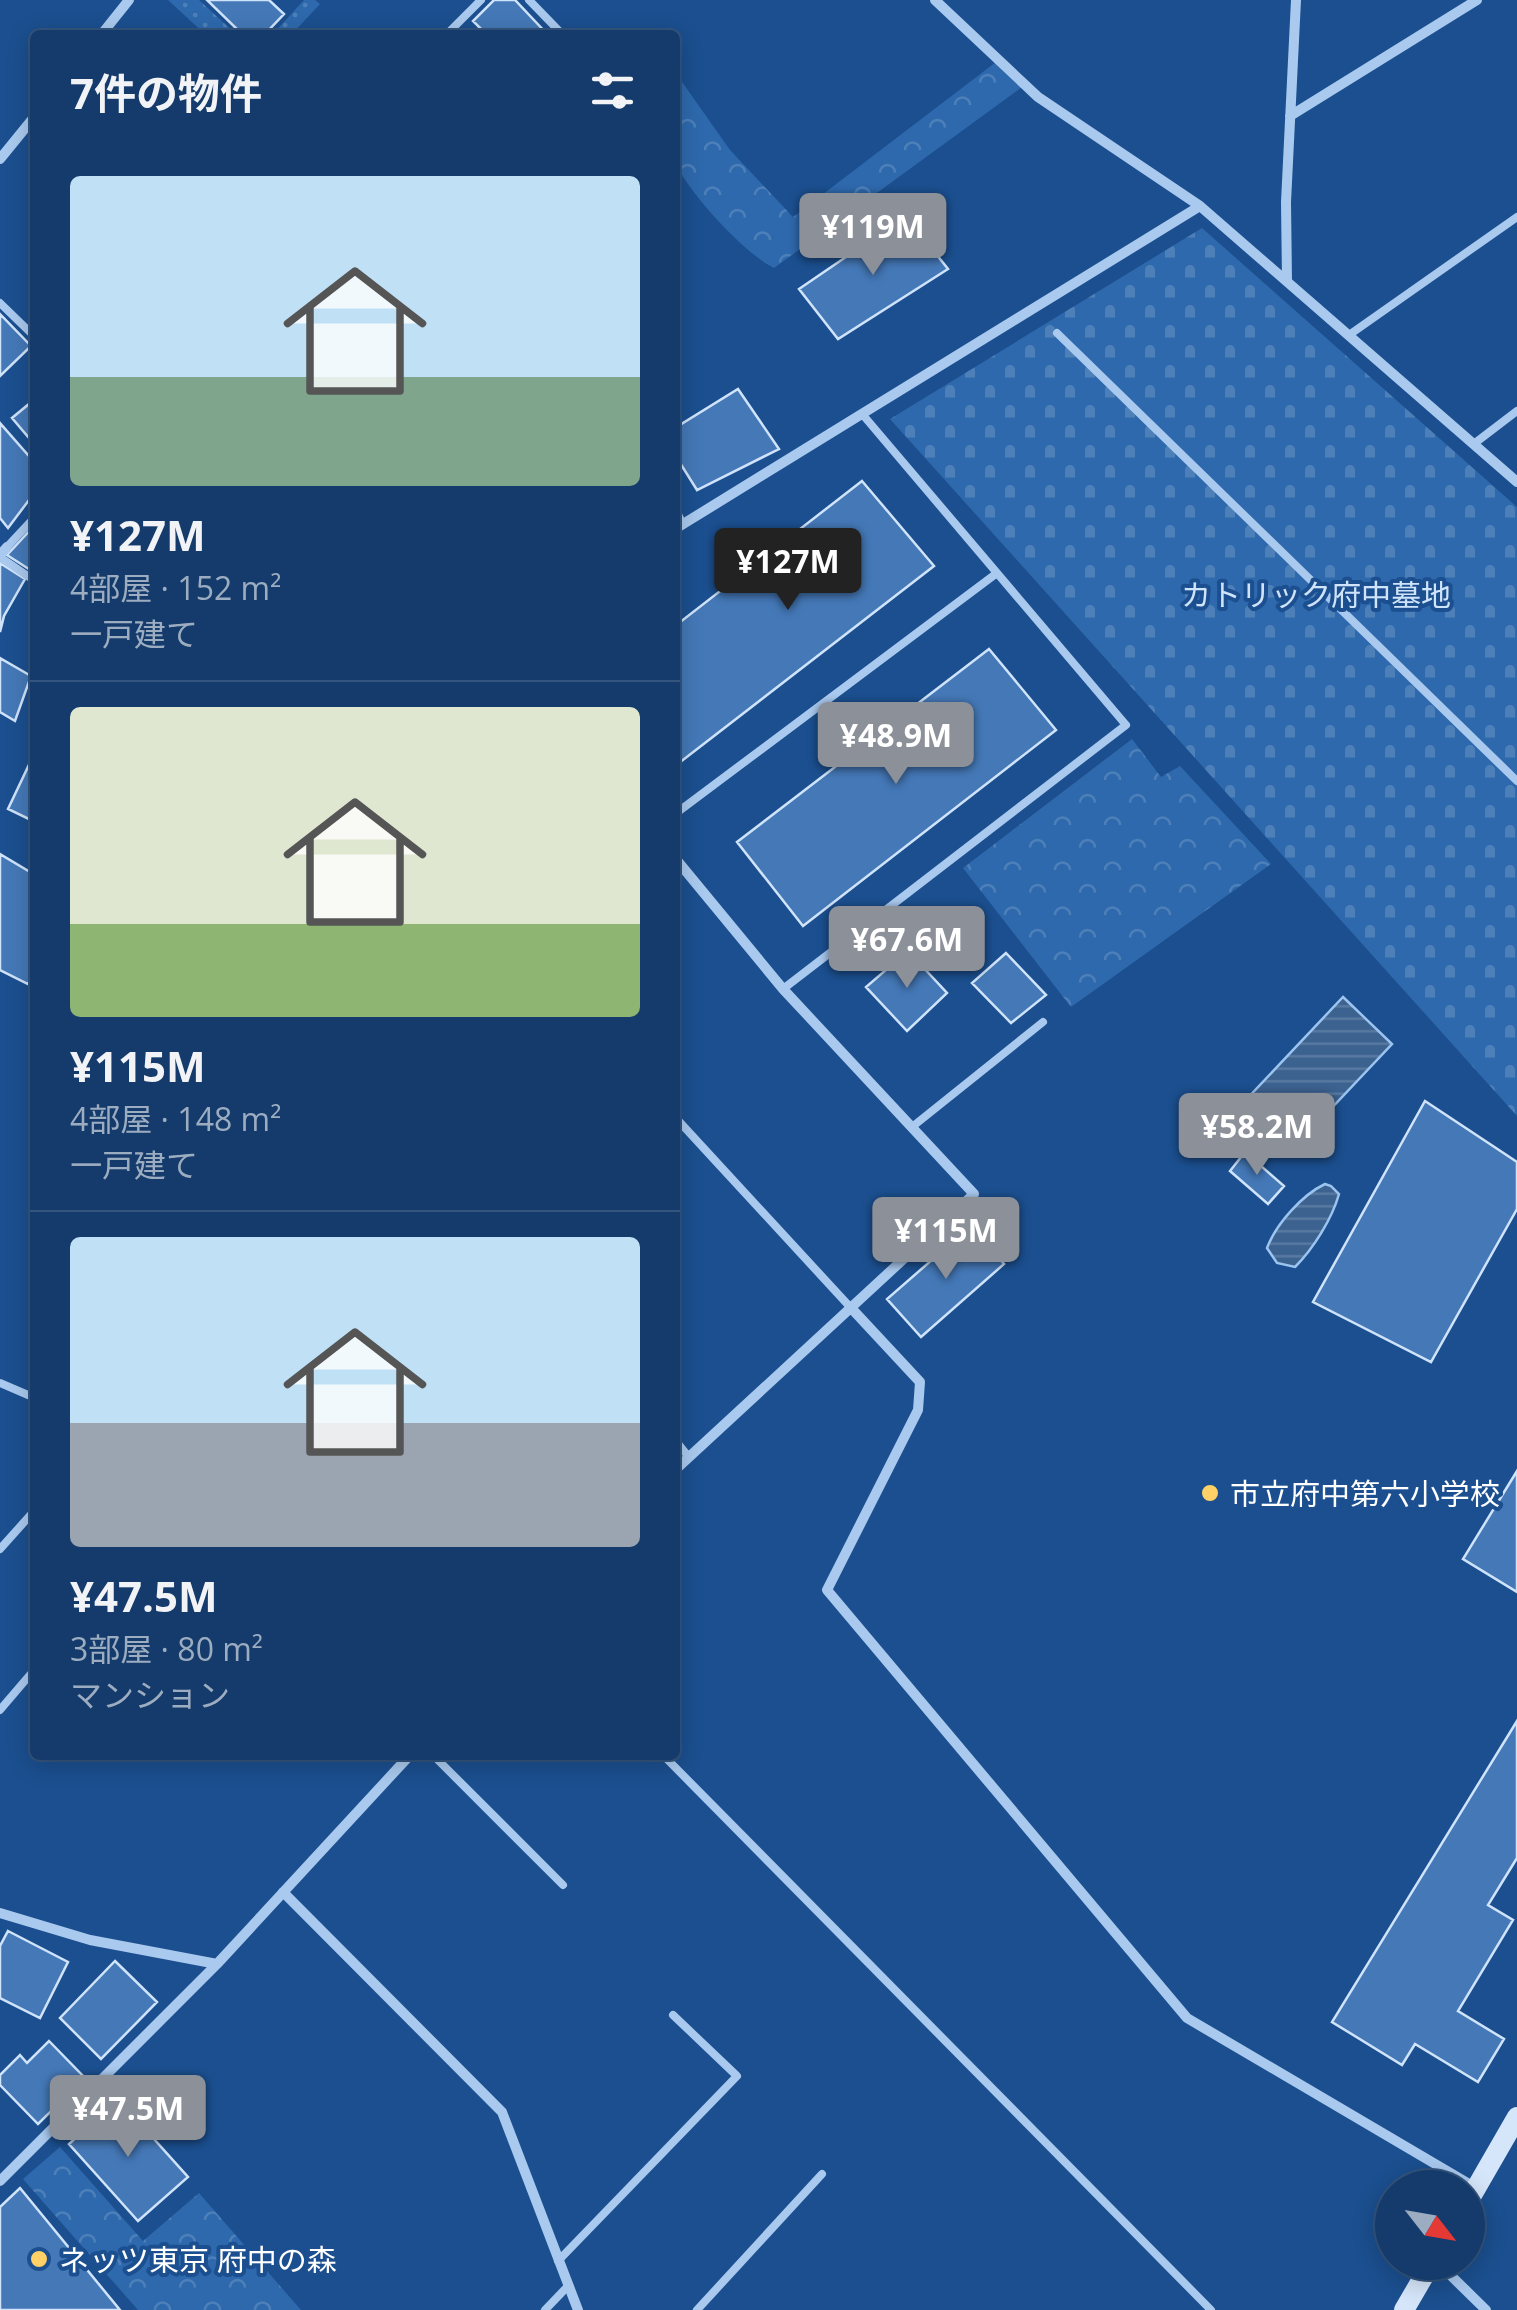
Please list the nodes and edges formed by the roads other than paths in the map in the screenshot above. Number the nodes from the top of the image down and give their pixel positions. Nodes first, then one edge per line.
1 (129, 0) edge
2 (481, 0) edge
3 (529, 0) edge
4 (935, 0) edge
5 (1296, 0) edge
6 (1477, 0) edge
7 (105, 30) edge
8 (451, 30) edge
9 (558, 30) edge
10 (1290, 116) junction
11 (30, 122) edge
12 (0, 159) edge
13 (1200, 206) junction
14 (1517, 217) edge
15 (1287, 281) junction
16 (0, 303) edge
17 (30, 332) edge
18 (1057, 333) dead end
19 (1349, 335) junction
20 (1517, 412) edge
21 (863, 414) junction
22 (1474, 443) junction
23 (1517, 482) edge
24 (30, 522) edge
25 (680, 527) edge
26 (2, 553) edge
27 (997, 573) junction
28 (30, 576) edge
29 (1517, 781) edge
30 (680, 810) edge
31 (680, 864) edge
32 (783, 989) junction
33 (1043, 1022) dead end
34 (680, 1122) edge
35 (912, 1127) junction
36 (852, 1310) junction
37 (0, 1382) edge
38 (30, 1396) edge
39 (680, 1446) edge
40 (688, 1456) junction
41 (680, 1465) edge
42 (30, 1515) edge
43 (0, 1548) edge
44 (30, 1676) edge
45 (0, 1710) edge
46 (405, 1760) edge
47 (437, 1760) edge
48 (668, 1760) edge
49 (564, 1885) dead end
50 (283, 1892) junction
51 (0, 1914) edge
52 (217, 1964) junction
53 (673, 2015) dead end
54 (1517, 2118) edge
55 (1432, 2170) edge
56 (1485, 2173) edge
57 (822, 2174) dead end
58 (0, 2181) edge
59 (558, 2261) junction
60 (1423, 2280) edge
61 (1454, 2280) edge
62 (568, 2285) junction
63 (545, 2310) edge
64 (578, 2310) edge
65 (697, 2310) edge
66 (1211, 2310) edge
67 (1404, 2310) edge
68 (1486, 2310) edge

1 - 7 street
2 - 8 lane
3 - 9 lane
4 - 13 street
5 - 10 street
6 - 10 street
10 - 15 street
11 - 12 street
13 - 15 street
13 - 21 street
14 - 19 lane
15 - 19 street
16 - 17 lane
18 - 29 lane
19 - 22 street
20 - 22 lane
21 - 25 street
21 - 27 lane
22 - 23 street
24 - 26 lane
26 - 28 lane
27 - 30 lane
27 - 32 lane
31 - 32 street
32 - 35 street
33 - 35 lane
34 - 36 lane
35 - 36 street
36 - 40 street
36 - 55 street
37 - 38 lane
39 - 40 lane
40 - 41 street
42 - 43 lane
44 - 45 lane
46 - 50 street
47 - 49 lane
48 - 66 lane
50 - 52 street
50 - 59 street
51 - 52 street
52 - 58 street
53 - 59 lane
54 - 56 street
57 - 65 lane
59 - 62 street
60 - 67 street
61 - 68 street
62 - 63 lane
62 - 64 street

